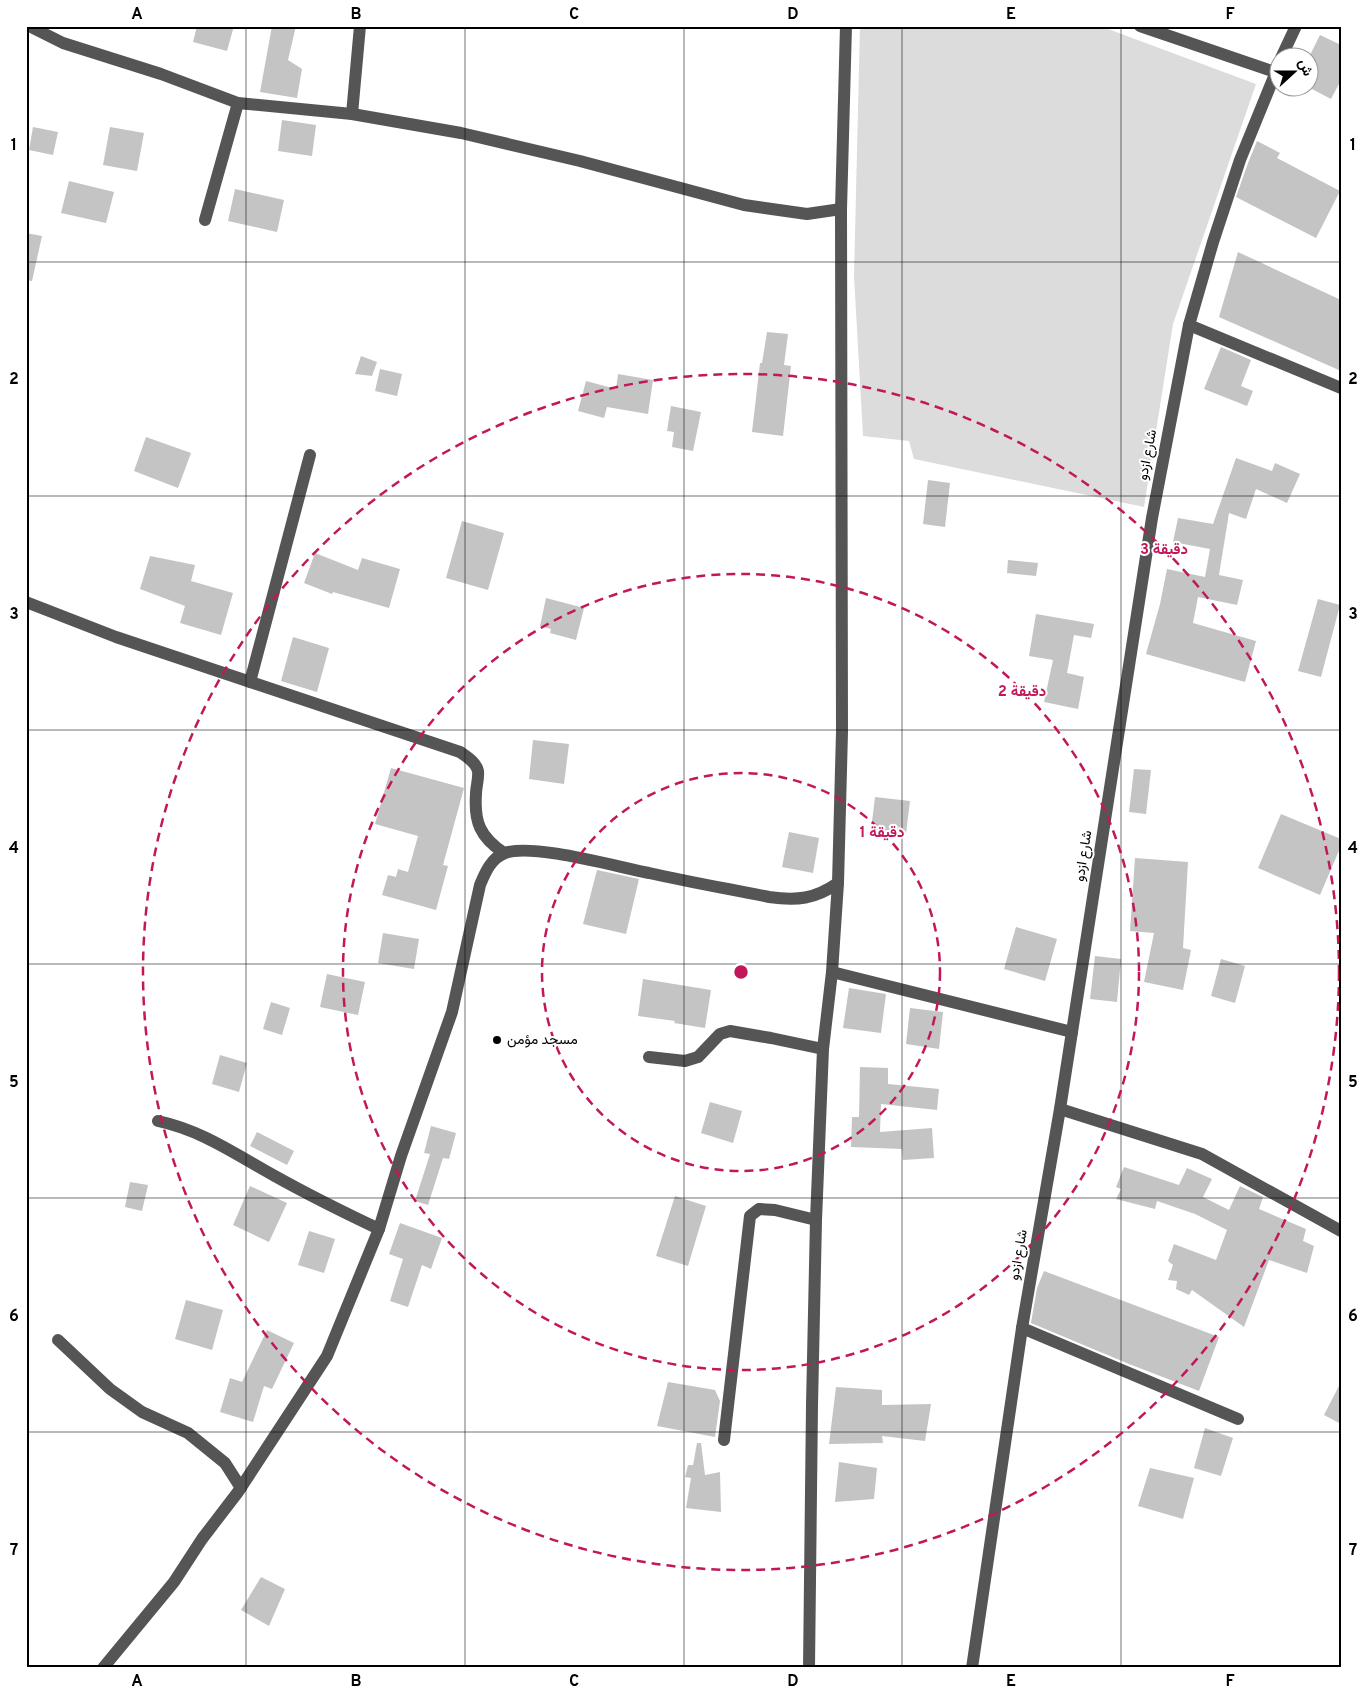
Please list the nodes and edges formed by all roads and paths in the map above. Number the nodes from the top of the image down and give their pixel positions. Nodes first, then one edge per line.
1 (29, 26) edge
2 (360, 26) edge
3 (846, 26) edge
4 (1140, 26) edge
5 (1296, 26) edge
6 (1286, 48) edge
7 (1270, 65) edge
8 (1270, 85) edge
9 (238, 103) junction
10 (352, 114) junction
11 (841, 209) junction
12 (206, 220) dead end
13 (1189, 325) junction
14 (1341, 388) edge
15 (310, 455) dead end
16 (26, 602) edge
17 (250, 682) junction
18 (504, 853) junction
19 (838, 883) junction
20 (832, 972) junction
21 (1072, 1032) junction
22 (823, 1049) junction
23 (649, 1057) dead end
24 (1060, 1109) junction
25 (158, 1121) dead end
26 (816, 1220) junction
27 (379, 1229) junction
28 (1341, 1230) edge
29 (1022, 1328) junction
30 (58, 1340) dead end
31 (1238, 1419) dead end
32 (724, 1440) dead end
33 (241, 1488) junction
34 (103, 1668) edge
35 (809, 1668) edge
36 (972, 1668) edge

1 - 9 street
2 - 10 street
3 - 11 street
4 - 7 street
5 - 6 street
8 - 13 street, شارع ازدو
9 - 10 street
9 - 12 street
10 - 11 street
11 - 19 street
13 - 14 street
13 - 21 street, شارع ازدو
15 - 17 street
16 - 17 street
17 - 18 street
18 - 19 street
18 - 27 street
19 - 20 street
20 - 21 street
20 - 22 street
21 - 24 street, شارع ازدو
22 - 23 street
22 - 26 street
24 - 28 street
24 - 29 street, شارع ازدو
25 - 27 street
26 - 32 street
26 - 35 street
27 - 33 street
29 - 31 street
29 - 36 street, شارع ازدو
30 - 33 street
33 - 34 street

